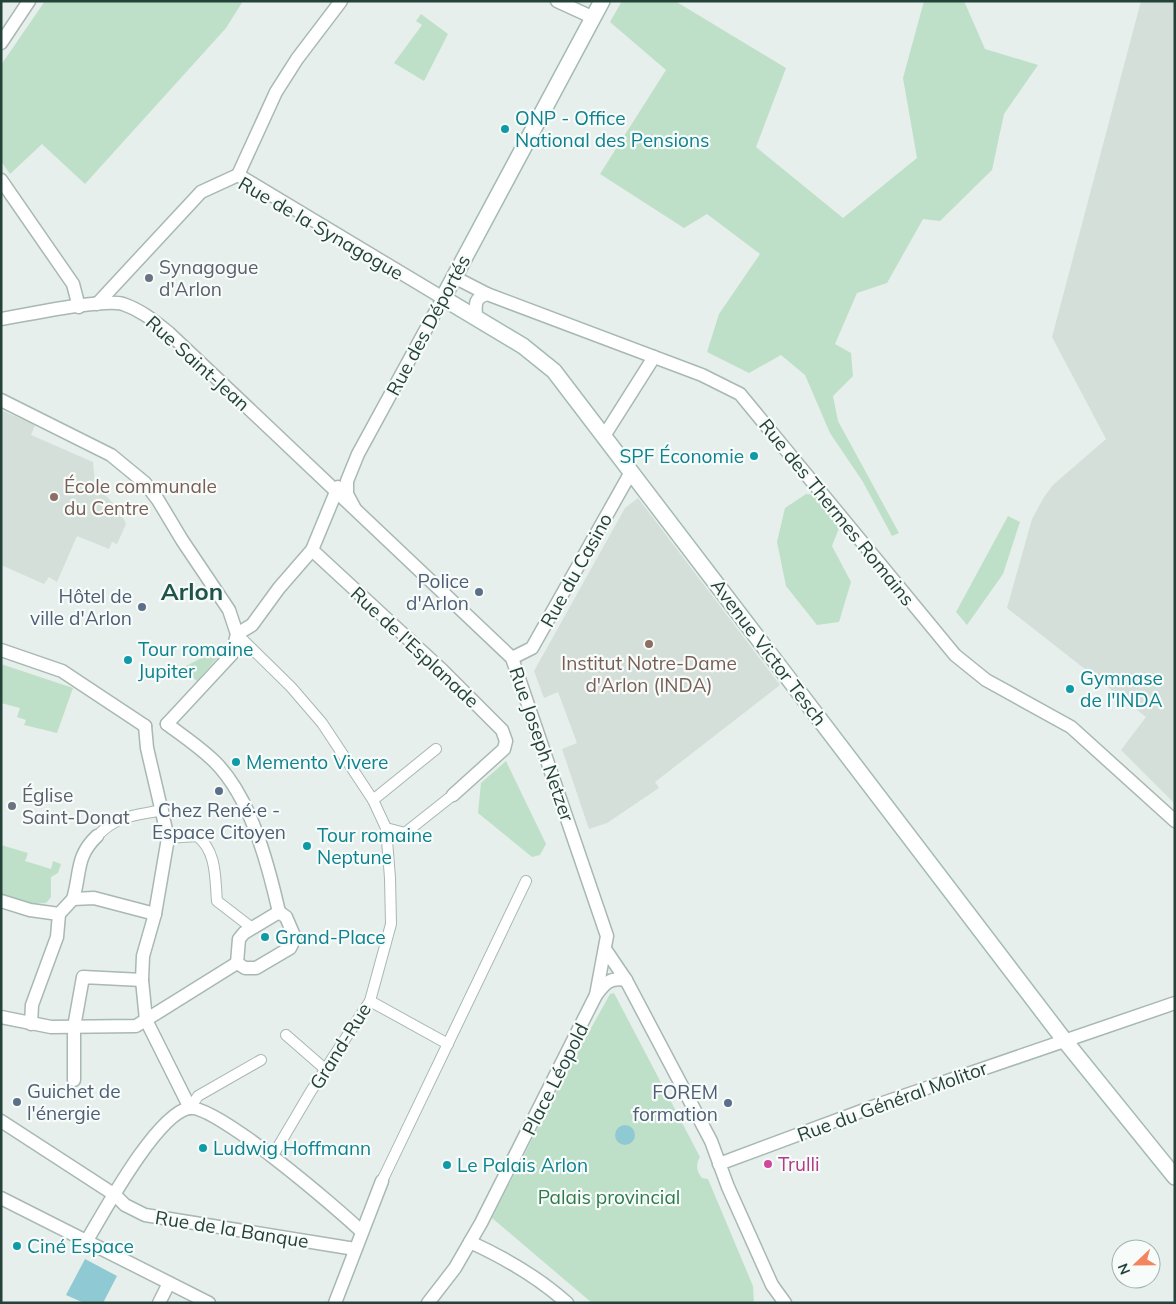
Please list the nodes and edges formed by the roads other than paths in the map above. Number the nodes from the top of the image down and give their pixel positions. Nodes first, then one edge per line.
1 (29, 1) edge
2 (342, 1) edge
3 (557, 1) edge
4 (602, 1) edge
5 (594, 18) junction
6 (1, 43) edge
7 (238, 175) junction
8 (1, 180) edge
9 (454, 277) junction
10 (487, 294) junction
11 (442, 298) junction
12 (97, 304) junction
13 (79, 307) junction
14 (476, 316) junction
15 (1, 319) edge
16 (654, 357) junction
17 (1, 400) edge
18 (604, 436) junction
19 (358, 454) junction
20 (632, 472) junction
21 (336, 492) junction
22 (356, 511) junction
23 (312, 550) junction
24 (237, 634) junction
25 (1, 650) edge
26 (512, 658) junction
27 (167, 724) junction
28 (145, 726) junction
29 (436, 749) dead end
30 (453, 795) joint
31 (373, 800) junction
32 (163, 810) junction
33 (1175, 821) edge
34 (386, 828) junction
35 (97, 836) joint
36 (168, 838) junction
37 (526, 881) dead end
38 (73, 899) junction
39 (1, 902) edge
40 (279, 912) junction
41 (59, 914) junction
42 (155, 914) junction
43 (252, 928) junction
44 (605, 949) junction
45 (237, 963) junction
46 (142, 980) junction
47 (626, 980) junction
48 (596, 995) junction
49 (370, 1001) junction
50 (1175, 1002) edge
51 (1, 1016) edge
52 (146, 1020) junction
53 (31, 1024) junction
54 (74, 1027) junction
55 (286, 1035) dead end
56 (1066, 1041) junction
57 (448, 1044) junction
58 (261, 1060) dead end
59 (325, 1069) junction
60 (74, 1080) dead end
61 (190, 1108) junction
62 (1, 1121) edge
63 (272, 1157) junction
64 (719, 1164) junction
65 (1175, 1177) edge
66 (382, 1181) joint
67 (115, 1194) junction
68 (1, 1198) edge
69 (361, 1231) junction
70 (86, 1242) junction
71 (470, 1242) junction
72 (355, 1249) junction
73 (169, 1283) junction
74 (159, 1303) edge
75 (209, 1303) edge
76 (335, 1303) edge
77 (428, 1303) edge
78 (567, 1303) edge
79 (785, 1303) edge

1 - 6 street
2 - 7 street
3 - 5 street
4 - 5 main road, Rue des Déportés
5 - 9 main road, Rue des Déportés
7 - 11 street, Rue de la Synagogue
7 - 12 street, Rue de la Synagogue
8 - 13 street
9 - 10 street, Rue des Thermes Romains
9 - 11 main road, Rue des Déportés
10 - 14 street
10 - 16 street, Rue des Thermes Romains
11 - 14 main road, Avenue Victor Tesch
11 - 19 street, Rue des Déportés
12 - 13 street, Rue Saint-Jean
12 - 21 street, Rue Saint-Jean
13 - 15 street, Rue Saint-Jean
14 - 18 main road, Avenue Victor Tesch
16 - 18 street
16 - 33 street, Rue des Thermes Romains
17 - 24 street
18 - 20 main road, Avenue Victor Tesch
19 - 21 street, Rue des Déportés
19 - 22 street, Rue Joseph Netzer
20 - 26 street, Rue du Casino
20 - 56 main road, Avenue Victor Tesch
21 - 22 street, Rue Joseph Netzer
21 - 23 street, Rue des Déportés
22 - 26 street, Rue Joseph Netzer
23 - 24 street, Rue des Déportés
23 - 30 street, Rue de l'Esplanade
24 - 27 street
24 - 31 street, Grand-Rue
25 - 28 street
26 - 44 street, Rue Joseph Netzer
27 - 28 street
27 - 40 street
28 - 32 street
29 - 31 street
30 - 34 street
31 - 34 street, Grand-Rue
32 - 35 street
32 - 36 street
34 - 49 street, Grand-Rue
35 - 38 street
36 - 42 street
36 - 43 street
37 - 57 street
38 - 41 street
38 - 42 street
39 - 41 street
40 - 43 street
40 - 45 street
41 - 53 street
42 - 46 street
43 - 45 street
44 - 47 street
44 - 48 street, Rue Joseph Netzer
45 - 52 street
46 - 52 street
46 - 54 street
47 - 48 street
47 - 64 street
48 - 71 street, Place Léopold
49 - 57 street
49 - 59 street, Grand-Rue
50 - 56 street, Rue du Général Molitor
51 - 53 street
52 - 54 street
52 - 61 street
53 - 54 street
54 - 60 street
55 - 59 street
56 - 64 street, Rue du Général Molitor
56 - 65 main road, Avenue Victor Tesch
57 - 66 street
58 - 61 street
59 - 63 street, Grand-Rue
61 - 63 street
61 - 67 street
62 - 67 street, Rue de la Banque
63 - 69 street
64 - 79 street
66 - 69 street
67 - 70 street
67 - 72 street, Rue de la Banque
68 - 70 street
69 - 72 street
70 - 73 street
71 - 77 street, Place Léopold
71 - 78 street
72 - 76 street
73 - 74 street
73 - 75 street

